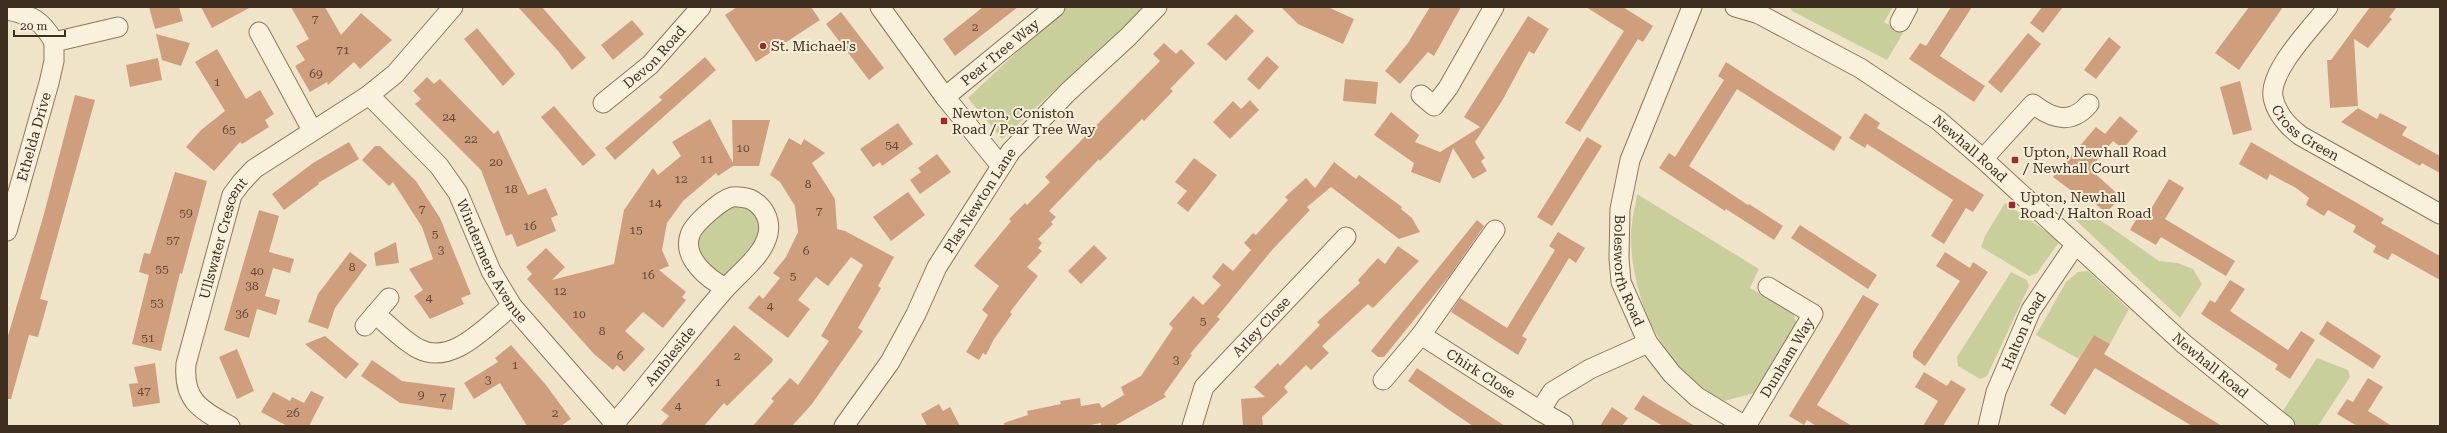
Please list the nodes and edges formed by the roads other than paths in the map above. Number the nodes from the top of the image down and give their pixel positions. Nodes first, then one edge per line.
1 (453, 7) edge
2 (701, 7) edge
3 (880, 7) edge
4 (1055, 7) edge
5 (1157, 7) edge
6 (1494, 7) edge
7 (1692, 7) edge
8 (1735, 7) edge
9 (2328, 7) edge
10 (7, 10) edge
11 (1760, 11) edge
12 (118, 27) dead end
13 (259, 32) dead end
14 (54, 42) junction
15 (369, 95) junction
16 (1421, 95) dead end
17 (945, 97) junction
18 (603, 102) dead end
19 (2089, 104) dead end
20 (312, 130) junction
21 (1983, 159) junction
22 (1001, 166) junction
23 (2440, 214) edge
24 (1495, 230) dead end
25 (7, 231) edge
26 (1346, 237) dead end
27 (2075, 245) junction
28 (1768, 287) dead end
29 (726, 288) junction
30 (390, 298) dead end
31 (512, 306) junction
32 (1421, 335) junction
33 (1648, 343) junction
34 (1382, 380) dead end
35 (1540, 411) junction
36 (1564, 424) dead end
37 (614, 425) edge
38 (230, 426) edge
39 (844, 426) edge
40 (1192, 426) edge
41 (1746, 426) edge
42 (1988, 426) edge
43 (2285, 426) edge

1 - 15 street, Ullswater Crescent
2 - 18 street, Devon Road
3 - 17 street
4 - 17 street, Pear Tree Way
5 - 22 street, Plas Newton Lane
6 - 16 street
7 - 33 street, Bolesworth Road
8 - 11 street, Newhall Road
9 - 23 street, Cross Green
10 - 14 street
11 - 21 street, Newhall Road
12 - 14 street
13 - 20 street
14 - 25 street, Ethelda Drive
15 - 20 street, Ullswater Crescent
15 - 31 street, Windermere Avenue
17 - 22 street
19 - 21 street
20 - 38 street, Ullswater Crescent
21 - 27 street, Newhall Road
22 - 39 street, Plas Newton Lane
24 - 32 street
26 - 40 street, Arley Close
27 - 42 street, Halton Road
27 - 43 street, Newhall Road
28 - 41 street, Dunham Way
29 - 29 street, Ambleside
29 - 37 street, Ambleside
30 - 31 street
31 - 37 street, Windermere Avenue
32 - 34 street
32 - 35 street, Chirk Close
33 - 35 street
33 - 41 street, Bolesworth Road
35 - 36 street, Chirk Close

